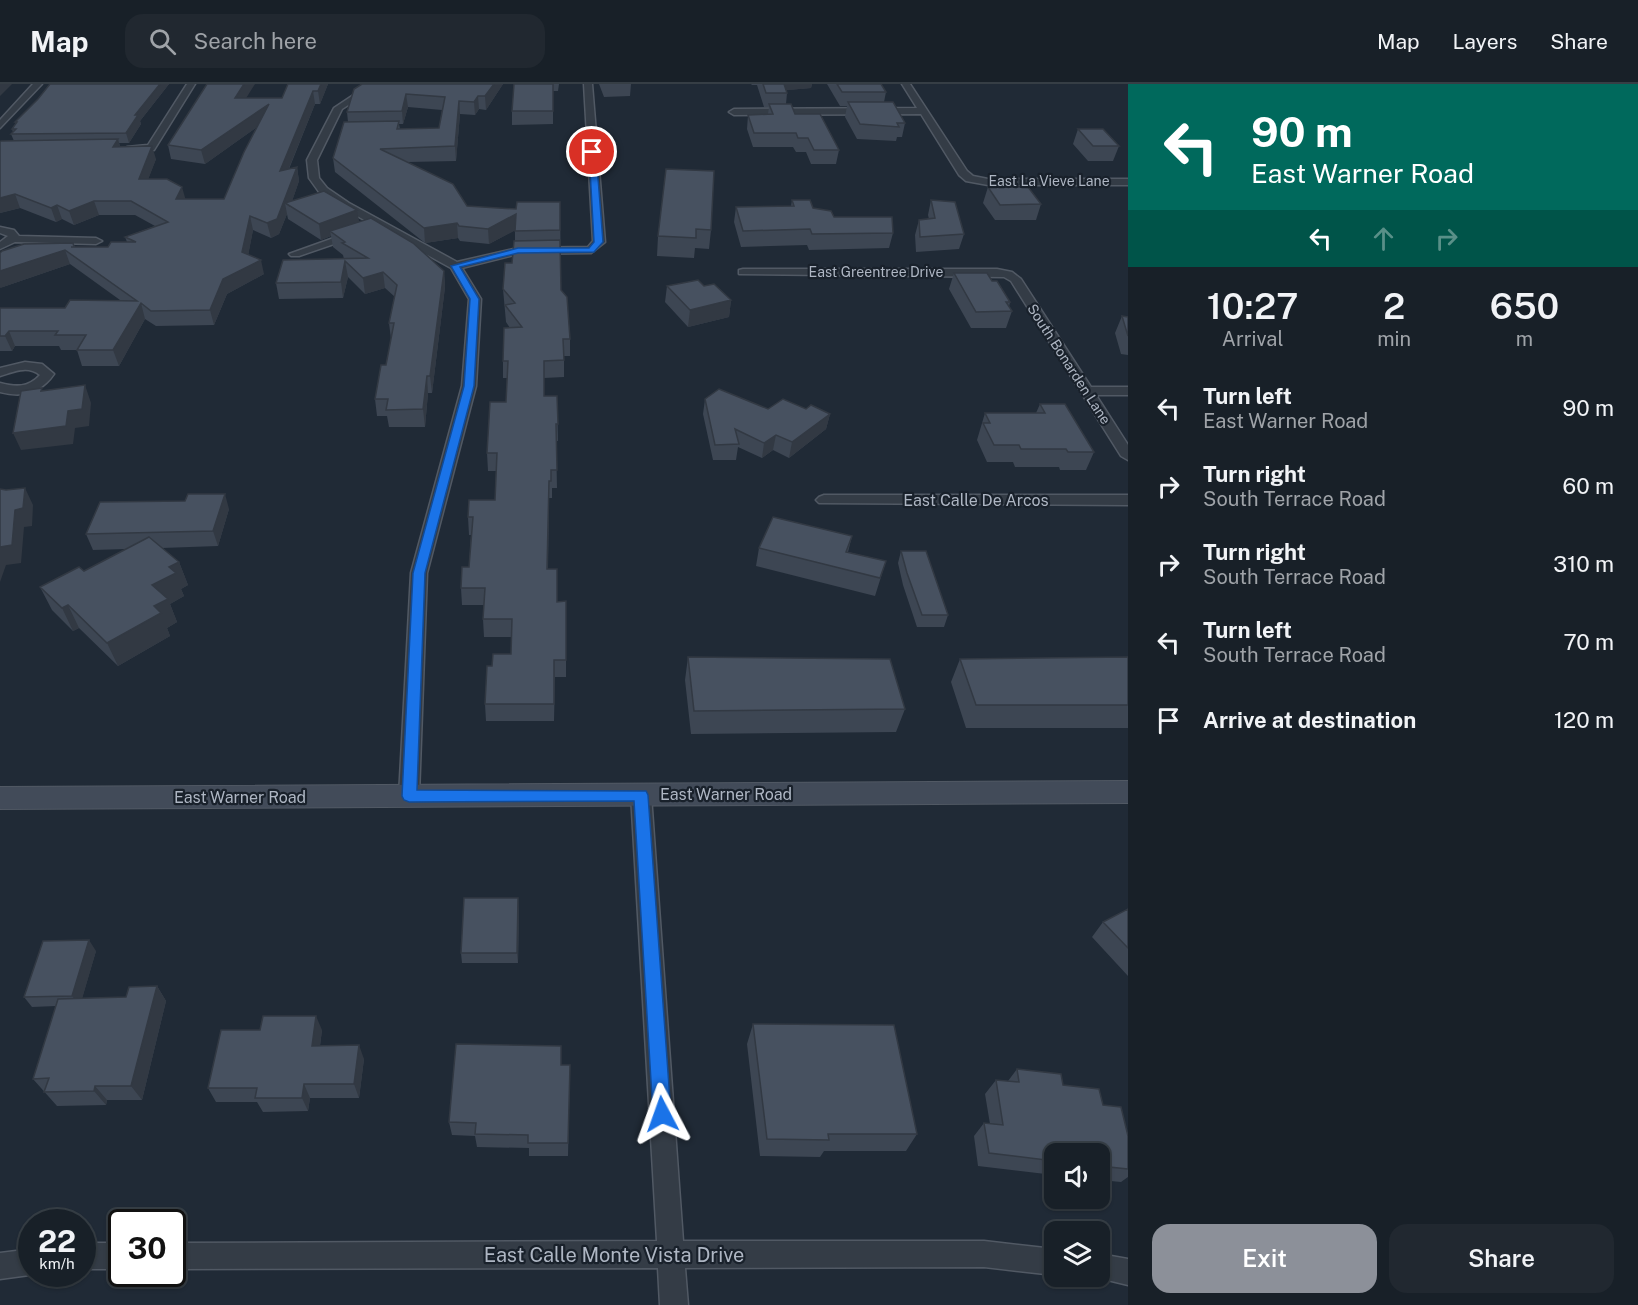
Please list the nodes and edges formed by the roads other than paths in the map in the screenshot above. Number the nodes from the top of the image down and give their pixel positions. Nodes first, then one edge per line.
1 (38, 84) edge
2 (191, 84) edge
3 (377, 84) edge
4 (588, 84) edge
5 (906, 84) edge
6 (924, 111) junction
7 (734, 112) dead end
8 (0, 125) edge
9 (116, 149) edge
10 (1128, 182) edge
11 (380, 225) junction
12 (0, 230) edge
13 (12, 239) junction
14 (96, 241) dead end
15 (0, 246) edge
16 (294, 254) dead end
17 (455, 266) junction
18 (742, 272) dead end
19 (1008, 274) joint
20 (0, 372) edge
21 (0, 387) edge
22 (1087, 391) junction
23 (1128, 391) edge
24 (1128, 456) edge
25 (824, 500) dead end
26 (1128, 500) edge
27 (1128, 792) edge
28 (641, 795) junction
29 (409, 796) junction
30 (0, 798) edge
31 (671, 1254) junction
32 (186, 1256) edge
33 (1044, 1261) edge
34 (18, 1264) edge
35 (0, 1266) edge
36 (1110, 1269) edge
37 (1128, 1272) edge
38 (674, 1305) edge

1 - 8 street
2 - 9 street
3 - 11 street
4 - 17 street
5 - 6 street
6 - 7 street
6 - 10 street, East La Vieve Lane
11 - 16 street
11 - 17 street
12 - 13 street
13 - 14 street
13 - 15 street
17 - 29 street
18 - 19 street, East Greentree Drive
19 - 22 street, South Bonarden Lane
20 - 21 street
22 - 23 street
22 - 24 street, South Bonarden Lane
25 - 26 street, East Calle De Arcos
27 - 28 main road, East Warner Road
28 - 29 main road, East Warner Road
28 - 31 street
29 - 30 main road, East Warner Road
31 - 32 street, East Calle Monte Vista Drive
31 - 33 street, East Calle Monte Vista Drive
31 - 38 street
34 - 35 street
36 - 37 street

